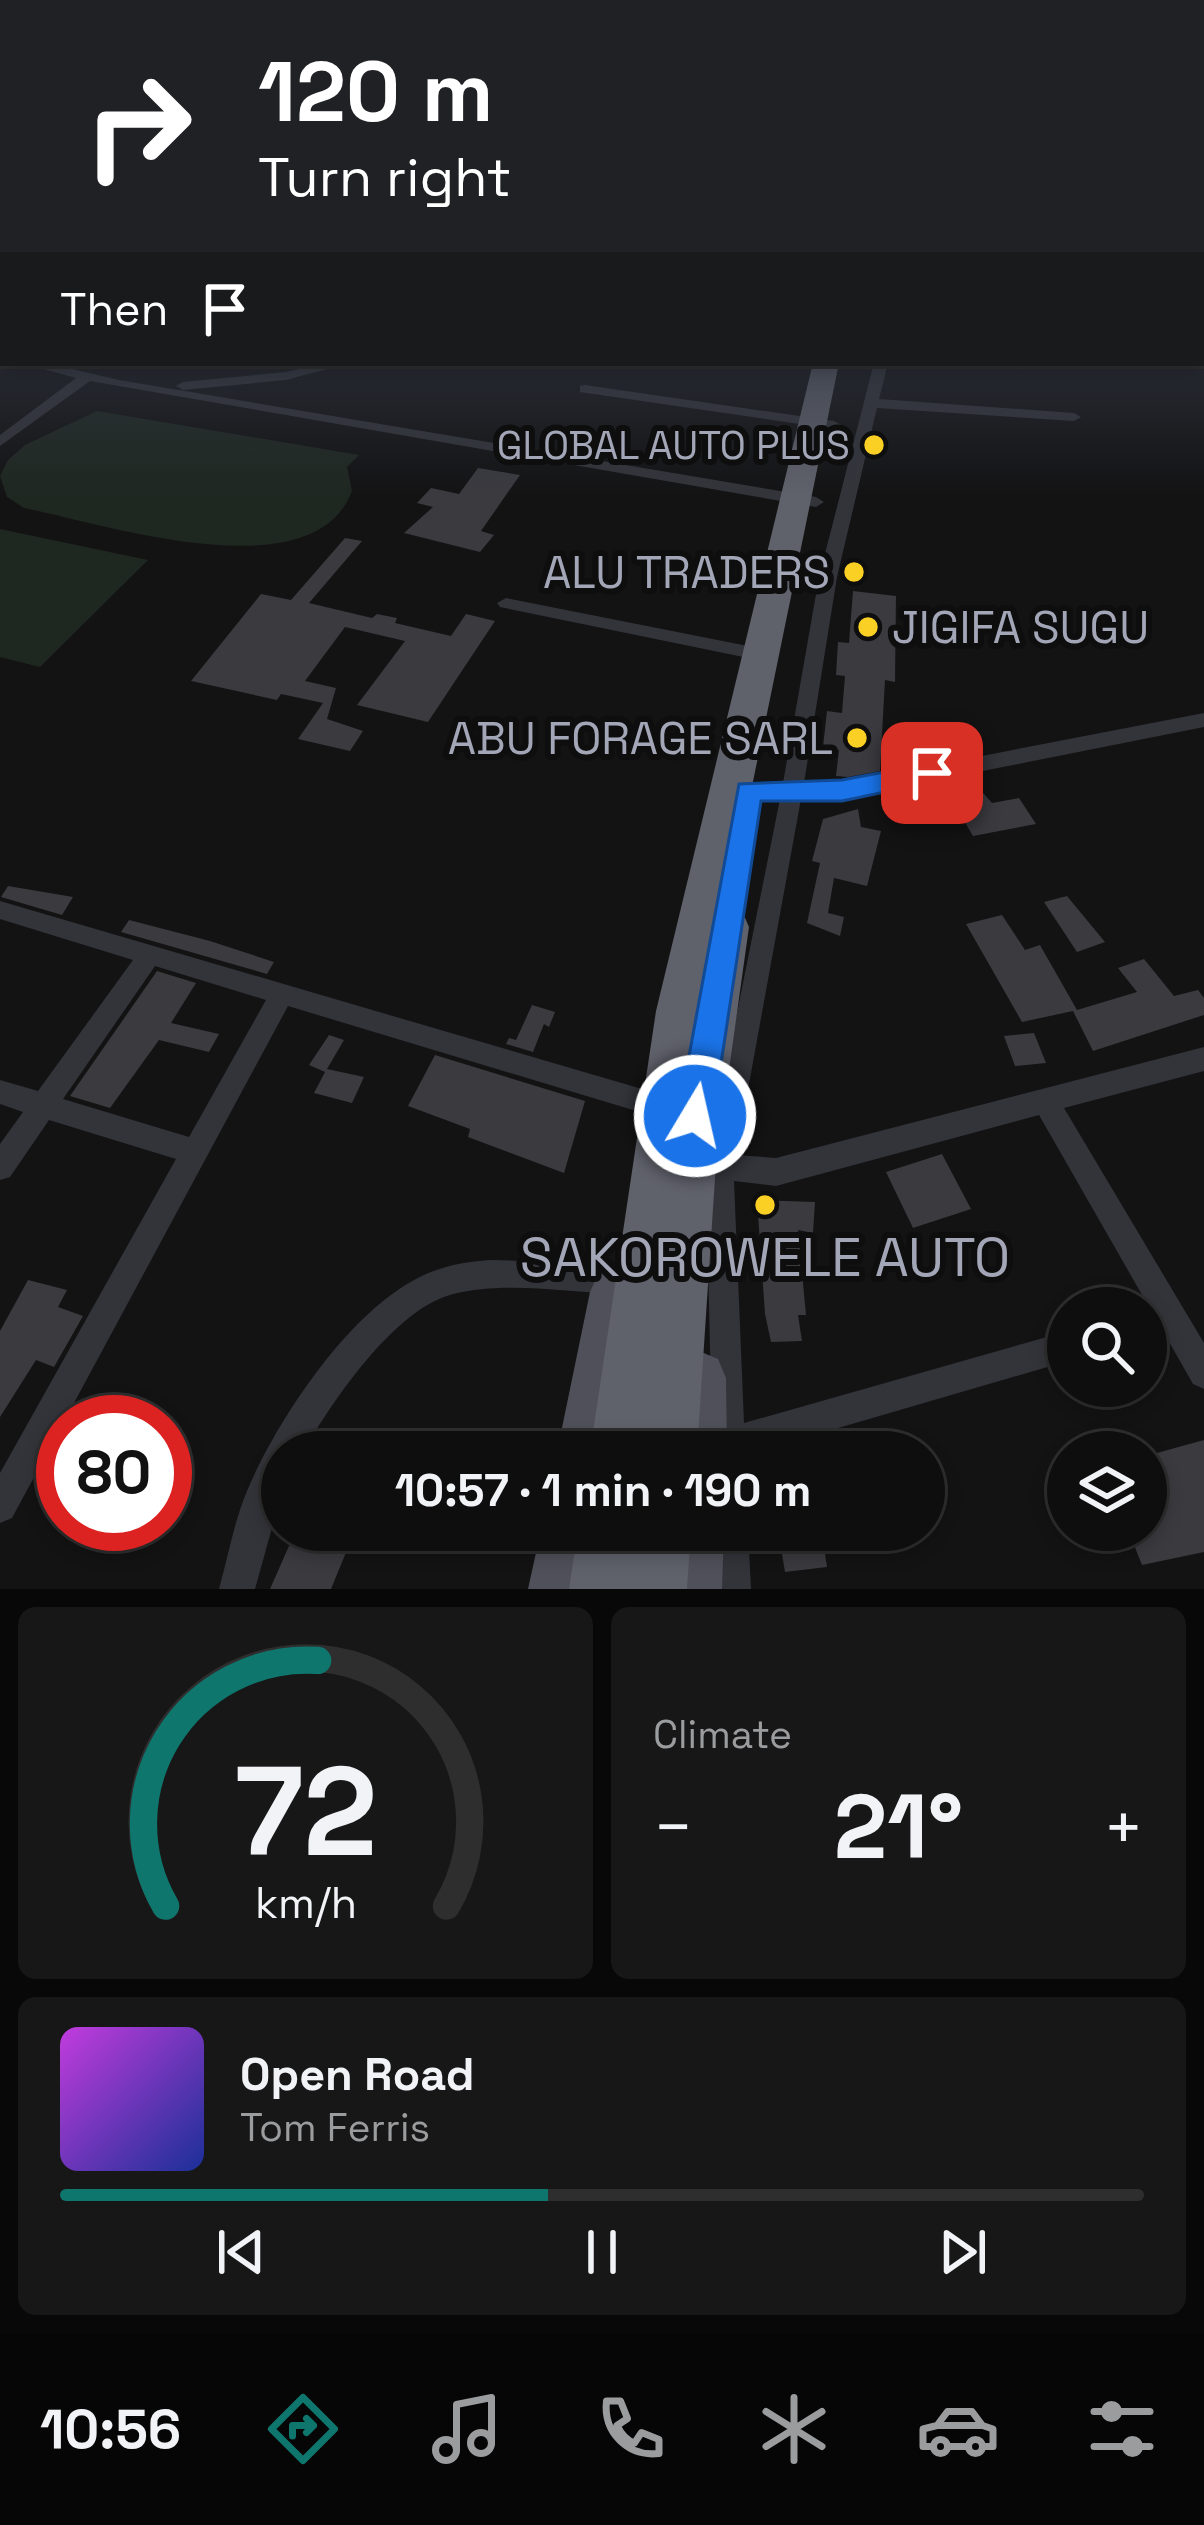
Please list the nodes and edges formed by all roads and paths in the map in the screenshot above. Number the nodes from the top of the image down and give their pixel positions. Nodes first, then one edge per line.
1 (40, 366) edge
2 (329, 366) edge
3 (826, 366) edge
4 (847, 366) edge
5 (878, 366) edge
6 (85, 378) junction
7 (103, 381) junction
8 (586, 386) dead end
9 (1075, 417) dead end
10 (834, 418) junction
11 (0, 442) edge
12 (807, 501) junction
13 (506, 603) dead end
14 (758, 654) junction
15 (1204, 720) edge
16 (793, 788) junction
17 (748, 791) junction
18 (0, 910) edge
19 (150, 955) junction
20 (282, 994) junction
21 (1204, 1059) edge
22 (0, 1092) edge
23 (1047, 1104) junction
24 (42, 1108) junction
25 (195, 1152) junction
26 (0, 1167) edge
27 (671, 1197) junction
28 (1141, 1287) edge
29 (1167, 1330) edge
30 (1047, 1352) edge
31 (1204, 1373) edge
32 (297, 1431) edge
33 (592, 1431) edge
34 (626, 1431) edge
35 (702, 1431) edge
36 (702, 1431) edge
37 (770, 1431) edge
38 (261, 1496) edge
39 (0, 1506) edge
40 (566, 1551) edge
41 (609, 1551) edge
42 (655, 1551) edge
43 (694, 1551) edge
44 (732, 1551) edge
45 (237, 1589) edge
46 (558, 1589) edge
47 (604, 1589) edge
48 (652, 1589) edge
49 (692, 1589) edge
50 (733, 1589) edge

1 - 6 street
2 - 7 street
3 - 10 highway
4 - 10 highway
5 - 10 street
6 - 7 street
6 - 11 street
7 - 12 street
8 - 10 street
9 - 10 street
10 - 12 highway
10 - 16 street
12 - 14 highway
12 - 17 highway
13 - 14 street
14 - 27 highway
15 - 16 street
16 - 17 street
16 - 27 street
17 - 27 highway
18 - 19 street
19 - 20 street
19 - 24 street
20 - 25 street
20 - 27 street
21 - 23 street
22 - 24 street
23 - 27 street
23 - 28 street
24 - 25 street
24 - 26 street
25 - 39 street
27 - 32 street
27 - 33 main road
27 - 34 highway
27 - 35 highway
27 - 36 street
29 - 31 street
30 - 37 street
38 - 45 street
40 - 46 main road
41 - 47 highway
42 - 48 highway
43 - 49 main road
44 - 50 street

